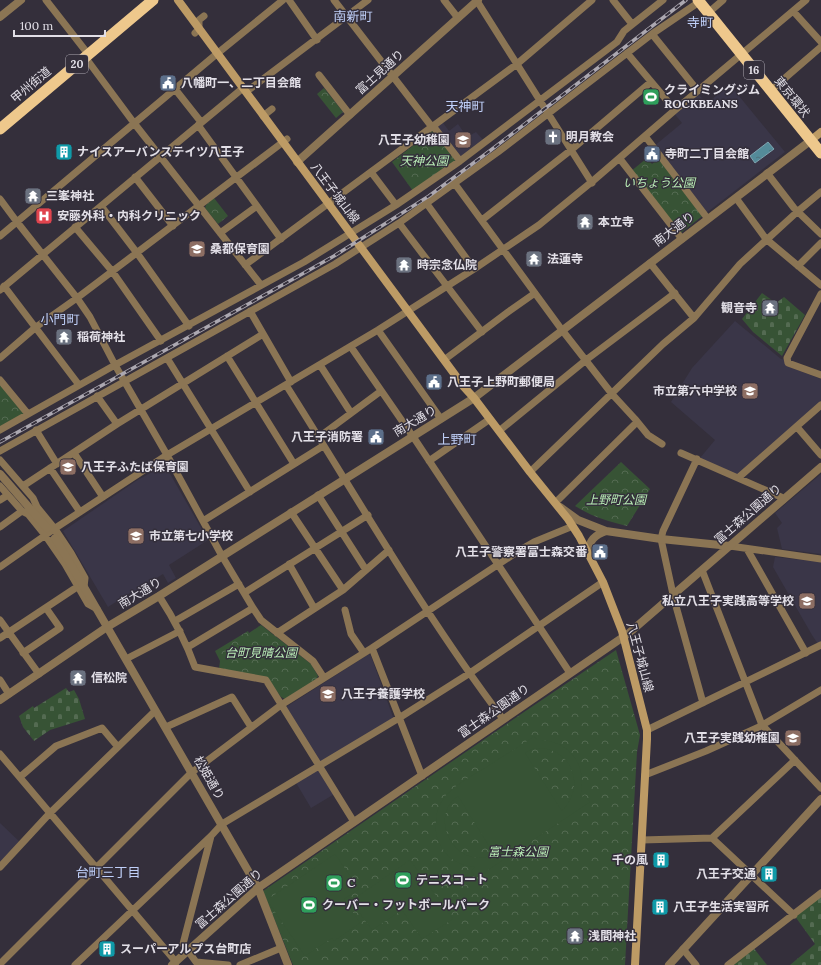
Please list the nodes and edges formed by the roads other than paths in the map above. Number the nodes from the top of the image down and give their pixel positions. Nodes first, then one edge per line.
1 (21, 0) edge
2 (46, 0) edge
3 (153, 0) edge
4 (178, 0) edge
5 (185, 0) edge
6 (283, 0) edge
7 (289, 0) edge
8 (334, 0) edge
9 (368, 0) edge
10 (444, 0) edge
11 (592, 0) edge
12 (613, 0) edge
13 (663, 0) edge
14 (723, 0) edge
15 (806, 0) edge
16 (478, 1) edge
17 (699, 1) edge
18 (793, 11) junction
19 (708, 13) junction
20 (346, 16) junction
21 (0, 17) edge
22 (202, 18) junction
23 (458, 18) junction
24 (632, 24) junction
25 (197, 31) junction
26 (652, 34) junction
27 (317, 40) junction
28 (821, 42) edge
29 (821, 47) edge
30 (220, 51) junction
31 (627, 53) junction
32 (742, 55) junction
33 (87, 56) junction
34 (516, 64) junction
35 (318, 75) dead end
36 (393, 76) junction
37 (651, 82) junction
38 (246, 88) junction
39 (175, 89) junction
40 (698, 90) junction
41 (770, 91) junction
42 (539, 101) junction
43 (675, 110) junction
44 (548, 114) junction
45 (350, 115) junction
46 (134, 123) junction
47 (200, 123) junction
48 (433, 127) junction
49 (0, 129) edge
50 (821, 132) edge
51 (645, 136) junction
52 (810, 140) junction
53 (285, 141) junction
54 (571, 150) junction
55 (821, 153) edge
56 (160, 156) junction
57 (620, 159) junction
58 (299, 160) junction
59 (460, 161) junction
60 (371, 172) junction
61 (767, 173) junction
62 (135, 177) junction
63 (236, 177) junction
64 (592, 182) junction
65 (455, 184) junction
66 (821, 192) edge
67 (736, 198) junction
68 (0, 199) edge
69 (330, 203) junction
70 (427, 204) junction
71 (396, 205) junction
72 (101, 206) junction
73 (199, 206) junction
74 (257, 206) junction
75 (797, 212) junction
76 (708, 219) junction
77 (482, 220) junction
78 (16, 222) junction
79 (399, 223) junction
80 (173, 226) junction
81 (75, 227) junction
82 (352, 232) junction
83 (220, 233) junction
84 (821, 234) edge
85 (0, 236) edge
86 (281, 239) junction
87 (682, 239) junction
88 (766, 239) junction
89 (821, 243) edge
90 (363, 246) junction
91 (503, 249) junction
92 (137, 253) junction
93 (43, 254) junction
94 (650, 263) junction
95 (245, 265) junction
96 (798, 266) junction
97 (474, 269) junction
98 (112, 271) junction
99 (261, 285) junction
100 (821, 285) edge
101 (447, 286) junction
102 (2, 288) edge
103 (535, 293) junction
104 (675, 293) junction
105 (821, 294) edge
106 (77, 298) junction
107 (410, 310) junction
108 (250, 311) junction
109 (694, 318) junction
110 (189, 326) junction
111 (36, 327) junction
112 (378, 330) junction
113 (562, 330) junction
114 (482, 332) junction
115 (263, 334) junction
116 (161, 341) junction
117 (351, 347) junction
118 (227, 356) junction
119 (0, 358) edge
120 (167, 358) junction
121 (446, 359) junction
122 (586, 360) junction
123 (115, 365) junction
124 (320, 365) junction
125 (821, 375) edge
126 (0, 380) edge
127 (124, 381) junction
128 (288, 383) junction
129 (182, 384) junction
130 (79, 385) junction
131 (381, 391) junction
132 (612, 394) junction
133 (97, 396) junction
134 (474, 398) junction
135 (256, 402) junction
136 (821, 406) edge
137 (141, 409) junction
138 (28, 414) junction
139 (351, 414) junction
140 (441, 418) junction
141 (490, 418) junction
142 (637, 422) junction
143 (117, 424) junction
144 (797, 427) junction
145 (211, 429) junction
146 (0, 430) edge
147 (36, 430) junction
148 (499, 431) junction
149 (412, 436) junction
150 (319, 437) junction
151 (662, 444) dead end
152 (324, 446) junction
153 (0, 451) edge
154 (74, 453) junction
155 (681, 453) dead end
156 (821, 455) edge
157 (167, 456) junction
158 (697, 459) junction
159 (0, 460) edge
160 (429, 461) junction
161 (57, 464) junction
162 (294, 464) junction
163 (821, 467) edge
164 (50, 468) junction
165 (530, 472) junction
166 (0, 474) edge
167 (738, 478) junction
168 (344, 479) junction
169 (0, 486) edge
170 (23, 486) junction
171 (250, 492) junction
172 (8, 495) junction
173 (318, 495) junction
174 (103, 497) junction
175 (0, 500) edge
176 (784, 500) junction
177 (555, 503) junction
178 (22, 511) junction
179 (80, 512) junction
180 (291, 512) junction
181 (368, 515) junction
182 (203, 521) junction
183 (588, 525) junction
184 (573, 526) junction
185 (0, 527) edge
186 (49, 531) junction
187 (606, 531) junction
188 (342, 532) junction
189 (55, 538) dead end
190 (661, 539) junction
191 (730, 546) junction
192 (315, 548) junction
193 (747, 549) junction
194 (388, 550) junction
195 (588, 553) junction
196 (222, 556) junction
197 (821, 559) edge
198 (289, 564) junction
199 (498, 564) junction
200 (0, 567) edge
201 (366, 570) junction
202 (702, 570) junction
203 (603, 582) junction
204 (239, 584) junction
205 (81, 587) junction
206 (342, 592) junction
207 (244, 593) junction
208 (673, 595) junction
209 (159, 596) junction
210 (46, 608) junction
211 (253, 608) junction
212 (314, 608) junction
213 (345, 610) dead end
214 (428, 611) junction
215 (0, 620) edge
216 (175, 621) junction
217 (539, 625) junction
218 (108, 627) junction
219 (180, 631) junction
220 (9, 632) junction
221 (277, 633) junction
222 (623, 637) junction
223 (0, 638) edge
224 (821, 645) edge
225 (188, 647) junction
226 (372, 648) junction
227 (24, 653) junction
228 (364, 653) junction
229 (806, 653) junction
230 (126, 659) junction
231 (470, 673) junction
232 (570, 673) junction
233 (39, 674) junction
234 (324, 678) junction
235 (0, 680) edge
236 (745, 683) junction
237 (821, 690) edge
238 (9, 694) junction
239 (0, 700) edge
240 (703, 703) junction
241 (281, 705) junction
242 (156, 710) junction
243 (399, 718) junction
244 (503, 719) junction
245 (762, 725) junction
246 (166, 727) junction
247 (251, 727) junction
248 (647, 730) junction
249 (118, 746) junction
250 (0, 756) edge
251 (795, 760) junction
252 (320, 766) junction
253 (191, 773) junction
254 (646, 775) junction
255 (422, 776) junction
256 (20, 777) junction
257 (821, 788) edge
258 (821, 799) edge
259 (50, 813) junction
260 (354, 822) junction
261 (222, 824) junction
262 (211, 836) junction
263 (712, 838) junction
264 (642, 840) junction
265 (0, 867) edge
266 (97, 868) junction
267 (751, 875) junction
268 (258, 888) junction
269 (821, 893) edge
270 (133, 910) junction
271 (794, 915) junction
272 (281, 948) junction
273 (683, 949) junction
274 (188, 951) junction
275 (1, 964) edge
276 (175, 964) edge
277 (75, 965) edge
278 (228, 965) edge
279 (240, 965) edge
280 (288, 965) edge
281 (636, 965) edge
282 (669, 965) edge
283 (696, 965) edge
284 (728, 965) edge

1 - 21 street
2 - 33 street
3 - 33 highway, 甲州街道 / 20
4 - 25 main road, 八王子城山線
5 - 22 main road, 八王子城山線
6 - 30 street
7 - 27 street
8 - 20 street
9 - 20 street
10 - 23 street
11 - 34 street
12 - 24 street
13 - 24 street
14 - 19 street
15 - 18 street
16 - 23 street, 富士見通り
16 - 34 street
17 - 19 highway, 東京環状 / 16
17 - 26 street
18 - 28 street
18 - 32 street
19 - 32 highway, 東京環状 / 16
20 - 27 street
20 - 36 street
22 - 25 street
22 - 30 main road, 八王子城山線
23 - 36 street, 富士見通り
24 - 42 street
25 - 30 main road, 八王子城山線
26 - 31 street
26 - 40 street
27 - 38 street
29 - 41 street
30 - 38 main road, 八王子城山線
30 - 39 street
31 - 37 street
31 - 44 street
32 - 40 street
32 - 41 highway, 東京環状 / 16
33 - 46 street
33 - 49 highway, 甲州街道 / 20
34 - 42 street
34 - 48 street
35 - 45 street
36 - 45 street, 富士見通り
36 - 48 street
37 - 43 street
37 - 54 street
38 - 47 street
38 - 53 main road, 八王子城山線
39 - 46 street
39 - 47 street
40 - 43 street
41 - 52 highway, 東京環状 / 16
42 - 44 street
42 - 59 street
43 - 51 street
44 - 54 street
44 - 65 street
45 - 58 street, 富士見通り
46 - 56 street
46 - 78 street
47 - 56 street
47 - 63 street
48 - 59 street
48 - 60 street
50 - 52 main road, 南大通り
51 - 57 street
51 - 76 street
52 - 55 highway, 東京環状 / 16
52 - 61 street, 南大通り
53 - 58 main road, 八王子城山線
53 - 63 street
54 - 64 street
54 - 77 street
56 - 62 street
56 - 73 street
57 - 64 street
57 - 87 street
58 - 69 main road, 八王子城山線
59 - 71 street
60 - 69 street
60 - 71 street
61 - 67 street, 南大通り
61 - 75 street
62 - 72 street
62 - 80 street
63 - 73 street
63 - 74 street
64 - 91 street
65 - 70 street
65 - 77 street
66 - 75 street
67 - 76 street, 南大通り
67 - 88 street
68 - 78 street
69 - 82 main road, 八王子城山線
69 - 86 street
70 - 79 street
70 - 97 street
71 - 82 street
72 - 81 street
72 - 92 street
73 - 80 street
73 - 83 street
74 - 83 street
74 - 86 street
75 - 84 street
75 - 88 street
76 - 87 street, 南大通り
77 - 91 street
78 - 85 street
78 - 93 street
79 - 90 street
79 - 101 street
80 - 92 street
81 - 93 street
81 - 98 street
82 - 90 main road, 八王子城山線
82 - 99 street
83 - 95 street
86 - 95 street
87 - 94 street, 南大通り
88 - 96 street
88 - 109 street
89 - 96 street
90 - 107 main road, 八王子城山線
90 - 108 street
91 - 97 street
91 - 103 street
92 - 98 street
92 - 110 street
93 - 102 street
93 - 106 street
94 - 104 street
94 - 113 street, 南大通り
95 - 99 street
96 - 100 street
97 - 101 street
98 - 106 street
98 - 116 street
99 - 110 street
101 - 107 street
101 - 114 street
102 - 111 street
103 - 113 street
103 - 114 street
104 - 109 street
104 - 122 street
105 - 125 street
106 - 111 street
106 - 123 street
107 - 112 street
107 - 121 main road, 八王子城山線
108 - 115 street
108 - 120 street
109 - 132 street
110 - 116 street
111 - 119 street
111 - 130 street
112 - 117 street
112 - 140 street
113 - 122 street
113 - 134 street, 南大通り
114 - 121 street
115 - 118 street
115 - 128 street
116 - 123 street
117 - 124 street
117 - 131 street
118 - 129 street
118 - 135 street
120 - 127 street
120 - 129 street
121 - 134 main road, 八王子城山線
122 - 132 street
122 - 148 street
123 - 127 street
123 - 130 street
124 - 128 street
124 - 139 street
126 - 138 street
127 - 133 street
127 - 137 street
128 - 135 street
128 - 150 street
129 - 137 street
129 - 145 street
130 - 138 street
131 - 139 street
131 - 149 street
132 - 142 street
132 - 165 street
133 - 143 street
133 - 147 street
134 - 140 street, 南大通り
134 - 141 main road, 八王子城山線
135 - 145 street
135 - 162 street
136 - 144 street
137 - 143 street
137 - 157 street
138 - 146 street
139 - 150 street
140 - 149 street, 南大通り
141 - 148 main road, 八王子城山線
141 - 160 street
142 - 151 street
142 - 177 street
143 - 154 street
144 - 156 street
144 - 167 street
145 - 157 street
145 - 171 street
147 - 153 street
147 - 161 street
148 - 165 main road, 八王子城山線
149 - 160 street
149 - 168 street, 南大通り
150 - 152 street
152 - 162 street
152 - 168 street
154 - 161 street
154 - 174 street
155 - 158 street
157 - 174 street
157 - 182 street
158 - 167 street
158 - 190 street
159 - 170 street
160 - 199 street
161 - 164 street
162 - 171 street
163 - 176 street, 富士森公園通り
164 - 170 street
164 - 179 street
165 - 177 main road, 八王子城山線
166 - 186 street
167 - 176 street
168 - 173 street, 南大通り
168 - 181 street
169 - 172 street
170 - 186 street
171 - 182 street
172 - 175 street
172 - 178 street
173 - 180 street, 南大通り
173 - 188 street
174 - 179 street
176 - 191 street, 富士森公園通り
177 - 183 street
177 - 184 main road, 八王子城山線
178 - 185 street
178 - 186 street
179 - 186 street
180 - 192 street
180 - 196 street, 南大通り
181 - 188 street
181 - 194 street
182 - 196 street
183 - 184 street
183 - 187 street
184 - 195 main road, 八王子城山線
184 - 199 street
186 - 200 street
186 - 205 street
186 - 205 street
187 - 190 street
187 - 195 street
188 - 192 street
188 - 201 street
189 - 205 street, 松姫通り
190 - 191 street
190 - 208 street
191 - 193 street
191 - 202 street, 富士森公園通り
192 - 198 street
192 - 206 street
193 - 197 street
193 - 229 street
194 - 201 street
194 - 214 street
195 - 203 main road, 八王子城山線
196 - 204 street
196 - 209 street, 南大通り
198 - 207 street
198 - 212 street
199 - 214 street
199 - 217 street
201 - 206 street
202 - 208 street, 富士森公園通り
202 - 236 street
203 - 217 street
203 - 222 main road, 八王子城山線
204 - 207 street
204 - 216 street
205 - 210 street
205 - 218 street, 松姫通り
206 - 212 street
207 - 211 street
208 - 222 street, 富士森公園通り
208 - 240 street
209 - 216 street
209 - 218 street, 南大通り
210 - 220 street
210 - 227 street
211 - 221 street
211 - 225 street
212 - 221 street
213 - 228 street
214 - 226 street
214 - 231 street
215 - 220 street
216 - 219 street
217 - 231 street
217 - 232 street
218 - 230 street, 松姫通り
218 - 233 street, 南大通り
219 - 225 street
219 - 230 street
220 - 223 street
220 - 227 street
221 - 234 street
222 - 232 street, 富士森公園通り
222 - 248 main road, 八王子城山線
224 - 229 street
225 - 241 street
226 - 228 street
226 - 243 street
227 - 233 street
228 - 234 street
229 - 236 street
230 - 242 street, 松姫通り
231 - 243 street
231 - 244 street
232 - 244 street, 富士森公園通り
233 - 238 street, 南大通り
234 - 241 street
235 - 238 street
236 - 240 street
236 - 245 street
237 - 245 street
238 - 239 street, 南大通り
240 - 248 street
241 - 247 street
241 - 252 street
242 - 246 street, 松姫通り
242 - 249 street
243 - 252 street
243 - 255 street
244 - 255 street, 富士森公園通り
245 - 251 street
245 - 254 street
246 - 247 street
246 - 253 street, 松姫通り
247 - 253 street
248 - 254 main road, 八王子城山線
249 - 256 street
249 - 259 street
250 - 256 street
251 - 257 street
251 - 263 street
252 - 260 street
252 - 261 street
253 - 261 street, 松姫通り
253 - 266 street
254 - 264 main road, 八王子城山線
255 - 260 street, 富士森公園通り
256 - 259 street
258 - 267 street
259 - 265 street
259 - 266 street
260 - 268 street, 富士森公園通り
261 - 262 street
261 - 268 street, 松姫通り
262 - 270 street
262 - 274 street
263 - 264 street
263 - 267 street
264 - 281 main road, 八王子城山線
266 - 270 street
266 - 275 street
267 - 271 street
267 - 273 street
268 - 272 street, 松姫通り
268 - 274 street, 富士森公園通り
269 - 271 street
270 - 276 street
270 - 277 street
271 - 284 street
272 - 279 street
272 - 280 street, 松姫通り
273 - 282 street
273 - 283 street
274 - 276 street, 富士森公園通り
274 - 278 street

